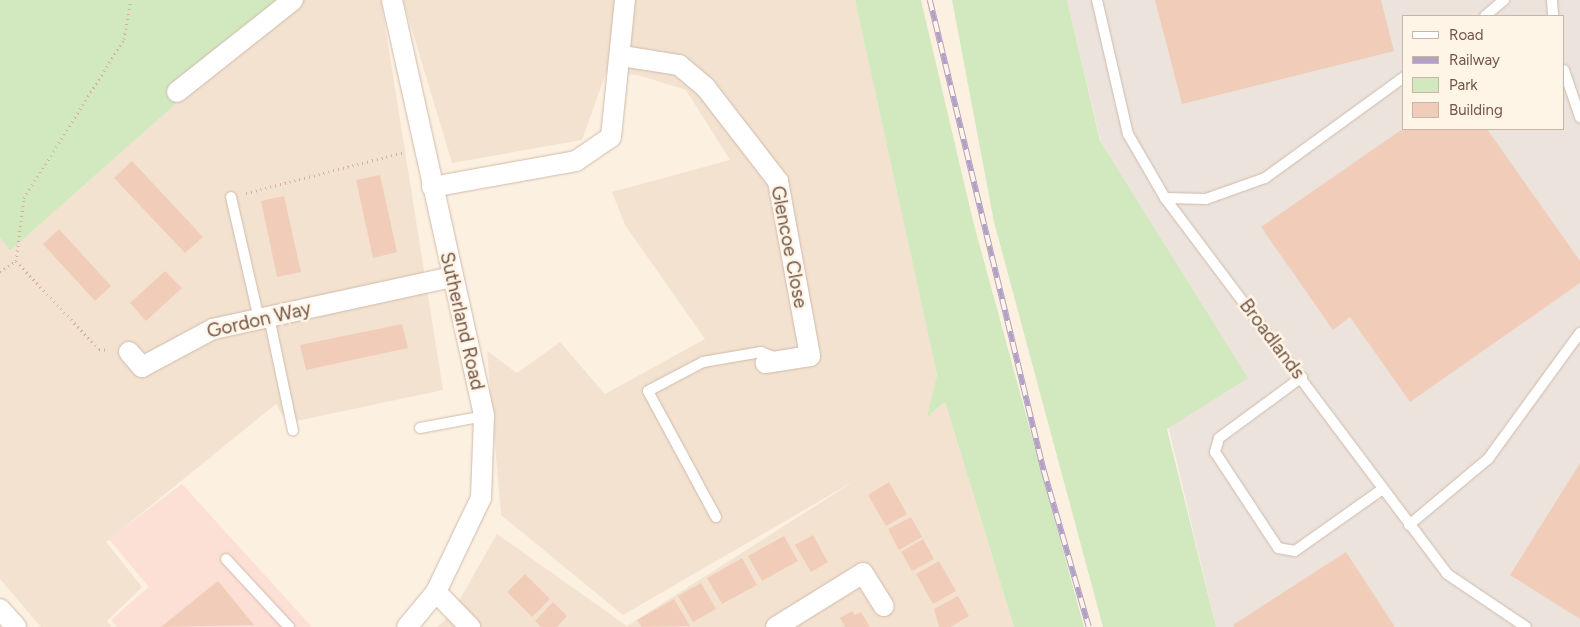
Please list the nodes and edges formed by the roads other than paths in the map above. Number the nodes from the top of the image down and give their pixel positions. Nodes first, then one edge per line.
1 (293, 0) edge
2 (392, 0) edge
3 (625, 0) edge
4 (1097, 0) edge
5 (1504, 0) edge
6 (1552, 0) edge
7 (1486, 15) edge
8 (1553, 15) edge
9 (622, 56) junction
10 (1565, 73) edge
11 (1402, 78) edge
12 (177, 92) dead end
13 (1565, 99) edge
14 (1579, 115) edge
15 (432, 187) junction
16 (231, 197) road end
17 (1165, 198) junction
18 (452, 276) junction
19 (264, 318) junction
20 (1580, 333) edge
21 (129, 352) road end
22 (774, 362) joint
23 (1302, 377) junction
24 (484, 416) junction
25 (420, 428) dead end
26 (293, 431) dead end
27 (1381, 490) junction
28 (716, 517) dead end
29 (1409, 525) junction
30 (226, 559) dead end
31 (436, 592) junction
32 (884, 606) dead end
33 (0, 608) edge
34 (16, 627) edge
35 (289, 627) edge
36 (407, 627) edge
37 (470, 627) edge
38 (776, 627) edge
39 (1526, 627) edge

1 - 12 street
2 - 15 street, Sutherland Road
3 - 9 street
4 - 17 lane, Broadlands
5 - 7 lane
6 - 8 lane
9 - 15 street
9 - 22 street, Glencoe Close
10 - 14 lane
11 - 17 lane
13 - 14 lane
15 - 18 street, Sutherland Road
16 - 19 lane
17 - 23 lane, Broadlands
18 - 19 street, Gordon Way
18 - 24 street, Sutherland Road
19 - 21 street, Gordon Way
19 - 26 lane
20 - 29 lane
22 - 28 lane
23 - 27 lane, Broadlands
23 - 27 lane
24 - 25 lane
24 - 31 street, Sutherland Road
27 - 29 lane, Broadlands
29 - 39 lane, Broadlands
30 - 35 lane
31 - 36 street, Sutherland Road
31 - 37 street
32 - 38 street
33 - 34 street

